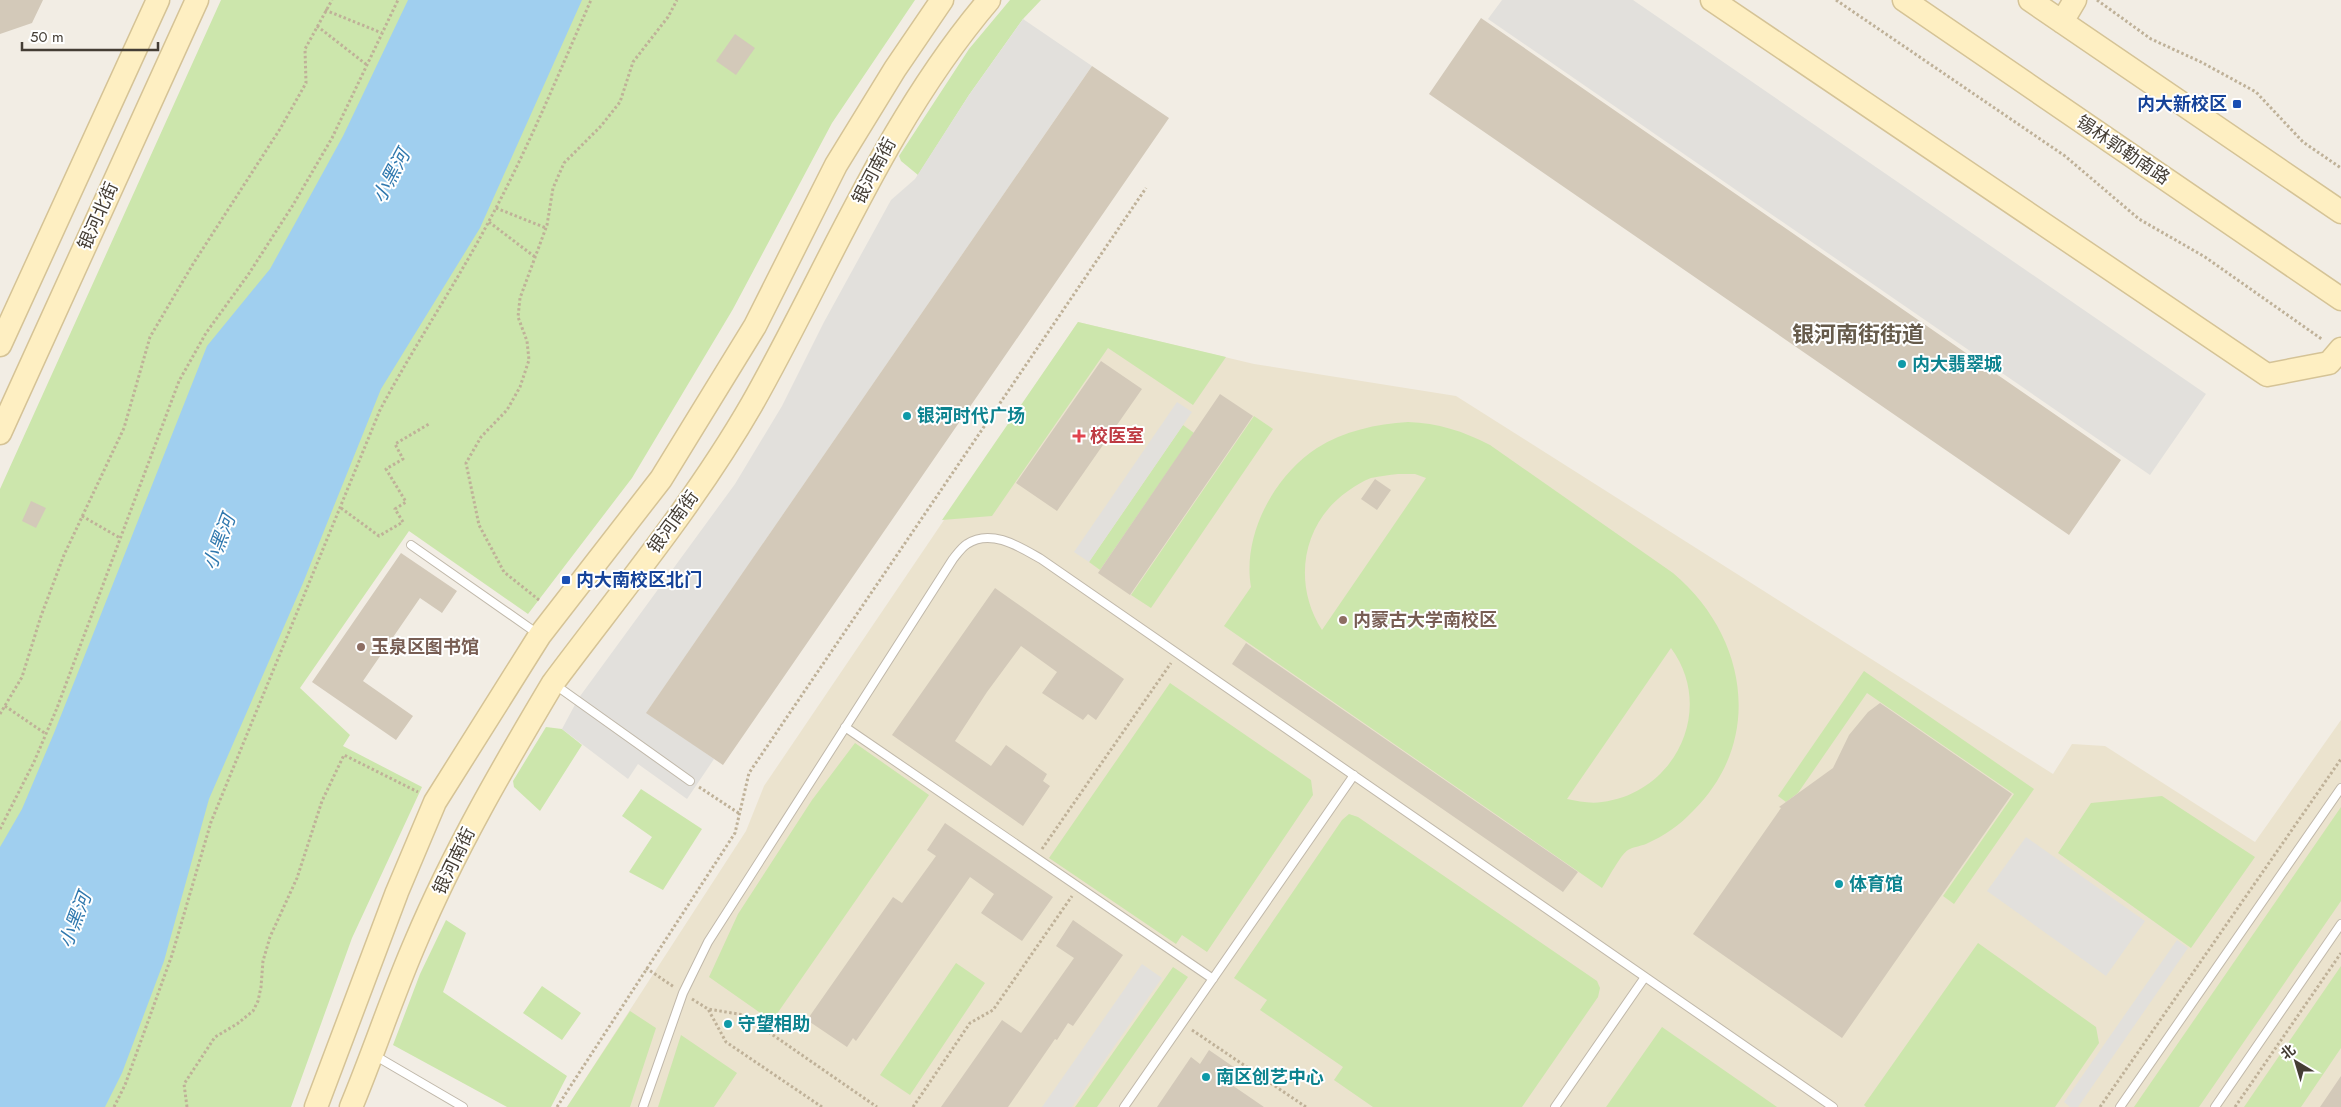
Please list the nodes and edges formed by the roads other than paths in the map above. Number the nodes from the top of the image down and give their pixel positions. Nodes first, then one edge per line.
1 (158, 0) edge
2 (197, 0) edge
3 (942, 0) edge
4 (989, 0) edge
5 (1712, 0) edge
6 (1904, 0) edge
7 (2030, 0) edge
8 (2075, 0) edge
9 (2062, 22) junction
10 (2341, 212) edge
11 (2341, 300) edge
12 (0, 345) edge
13 (2340, 350) edge
14 (0, 433) edge
15 (411, 545) dead end
16 (540, 635) junction
17 (552, 683) junction
18 (845, 727) junction
19 (1354, 776) junction
20 (690, 781) road end
21 (2341, 788) edge
22 (2341, 924) edge
23 (1645, 977) junction
24 (1213, 979) junction
25 (373, 1055) junction
26 (316, 1107) edge
27 (351, 1107) edge
28 (463, 1107) edge
29 (642, 1107) edge
30 (1124, 1107) edge
31 (1555, 1107) edge
32 (1833, 1107) edge
33 (2120, 1107) edge
34 (2215, 1107) edge

1 - 12 main road, 银河北街
2 - 14 main road, 银河北街
3 - 16 main road, 银河南街
4 - 17 main road, 银河南街
5 - 13 main road
6 - 11 main road, 锡林郭勒南路
7 - 9 main road
8 - 9 main road
9 - 10 main road
15 - 16 lane
16 - 26 main road, 银河南街
17 - 20 lane
17 - 25 main road, 银河南街
18 - 19 lane
18 - 24 lane
18 - 29 lane
19 - 23 lane
19 - 24 lane
21 - 33 lane
22 - 34 lane
23 - 31 lane
23 - 32 lane
24 - 30 lane
25 - 27 main road, 银河南街
25 - 28 lane

